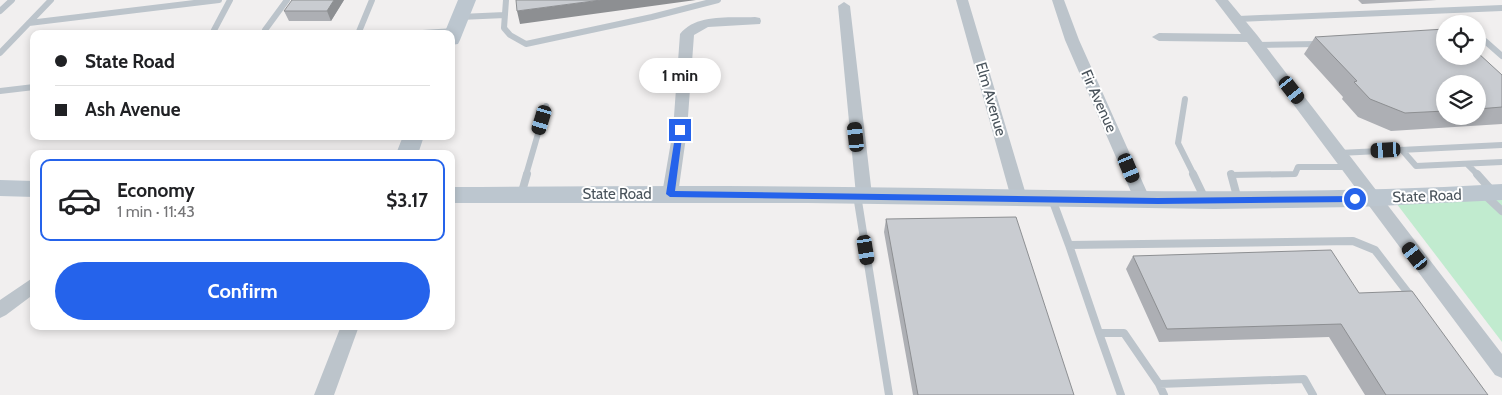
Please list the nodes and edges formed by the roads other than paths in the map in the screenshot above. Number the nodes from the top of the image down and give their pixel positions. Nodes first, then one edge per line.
1 (12, 0) edge
2 (51, 0) edge
3 (219, 0) edge
4 (230, 0) edge
5 (287, 0) edge
6 (372, 0) edge
7 (467, 0) edge
8 (506, 0) edge
9 (718, 0) edge
10 (962, 0) edge
11 (1058, 0) edge
12 (1221, 0) edge
13 (844, 6) dead end
14 (1502, 8) edge
15 (0, 11) edge
16 (505, 15) junction
17 (1238, 19) junction
18 (756, 21) dead end
19 (29, 23) junction
20 (455, 29) edge
21 (214, 30) edge
22 (265, 30) dead end
23 (358, 30) edge
24 (1159, 37) dead end
25 (1255, 41) junction
26 (1486, 42) edge
27 (1328, 44) edge
28 (0, 53) edge
29 (1502, 56) edge
30 (30, 87) edge
31 (0, 91) edge
32 (1185, 99) dead end
33 (546, 106) dead end
34 (1502, 145) edge
35 (1402, 150) junction
36 (1339, 153) junction
37 (1502, 162) edge
38 (1467, 164) junction
39 (1350, 167) junction
40 (0, 188) edge
41 (30, 189) edge
42 (670, 194) junction
43 (455, 195) edge
44 (521, 195) junction
45 (861, 195) junction
46 (1495, 197) edge
47 (1019, 198) junction
48 (1373, 198) junction
49 (1052, 199) junction
50 (1238, 200) junction
51 (1143, 201) junction
52 (1206, 201) junction
53 (1069, 245) junction
54 (30, 287) edge
55 (1417, 306) edge
56 (0, 310) edge
57 (348, 330) edge
58 (1099, 333) junction
59 (1502, 369) edge
60 (1159, 384) junction
61 (324, 395) edge
62 (889, 395) edge
63 (1121, 395) edge
64 (1164, 395) edge
65 (1313, 395) edge

1 - 15 lane
2 - 19 lane
3 - 19 lane
4 - 21 lane
5 - 22 lane
6 - 23 lane
7 - 20 main road
8 - 16 lane
9 - 16 lane
10 - 47 street, Elm Avenue
11 - 51 street, Fir Avenue
12 - 17 street
13 - 45 street
14 - 17 lane
16 - 20 lane
17 - 25 street
18 - 42 street
19 - 28 lane
24 - 25 street
25 - 27 lane
25 - 36 street
26 - 29 lane
30 - 31 lane
32 - 52 lane
33 - 44 lane
34 - 35 lane
35 - 36 lane
35 - 38 lane
36 - 39 street
37 - 38 lane
38 - 46 lane
39 - 48 street
39 - 50 lane
40 - 41 main road
42 - 44 main road, State Road
42 - 45 main road, State Road
43 - 44 main road, State Road
45 - 47 main road, State Road
45 - 62 lane
46 - 48 main road, State Road
47 - 49 main road, State Road
48 - 50 main road, State Road
48 - 59 street
49 - 51 main road, State Road
49 - 53 lane
50 - 52 main road, State Road
51 - 52 main road, State Road
53 - 55 lane
53 - 58 lane
54 - 56 street
57 - 61 street
58 - 60 lane
58 - 63 lane
60 - 64 lane
60 - 65 lane

